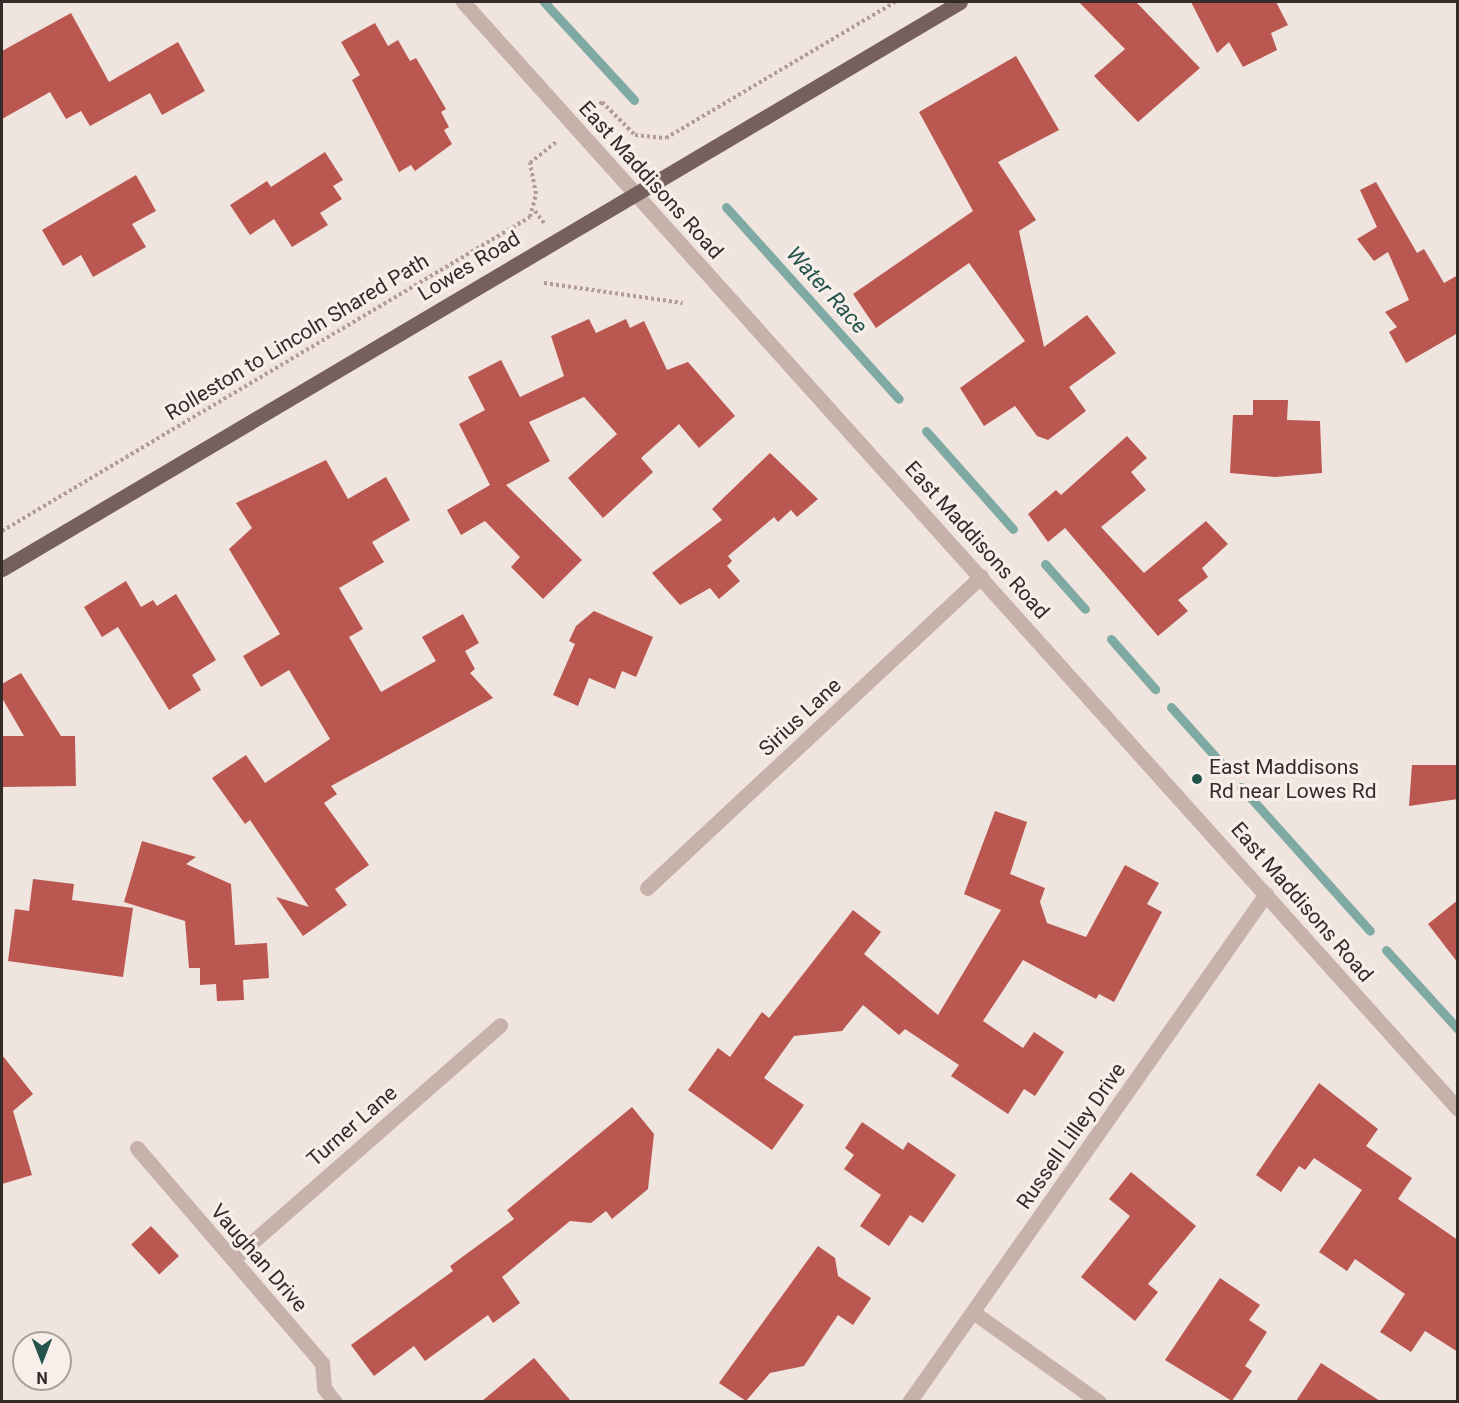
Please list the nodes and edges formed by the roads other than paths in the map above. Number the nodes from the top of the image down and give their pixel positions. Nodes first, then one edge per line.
1 (464, 2) edge
2 (960, 2) edge
3 (635, 193) junction
4 (2, 569) edge
5 (981, 576) junction
6 (647, 888) dead end
7 (1266, 894) junction
8 (500, 1025) dead end
9 (1458, 1109) edge
10 (137, 1148) dead end
11 (232, 1259) junction
12 (973, 1312) junction
13 (335, 1401) edge
14 (909, 1401) edge
15 (1099, 1401) edge

1 - 3 street, East Maddisons Road
2 - 3 main road, Lowes Road
3 - 4 main road, Lowes Road
3 - 5 street, East Maddisons Road
5 - 6 street, Sirius Lane
5 - 7 street, East Maddisons Road
7 - 9 street, East Maddisons Road
7 - 12 street, Russell Lilley Drive
8 - 11 street, Turner Lane
10 - 11 street, Vaughan Drive
11 - 13 street, Vaughan Drive
12 - 14 street, Russell Lilley Drive
12 - 15 street

